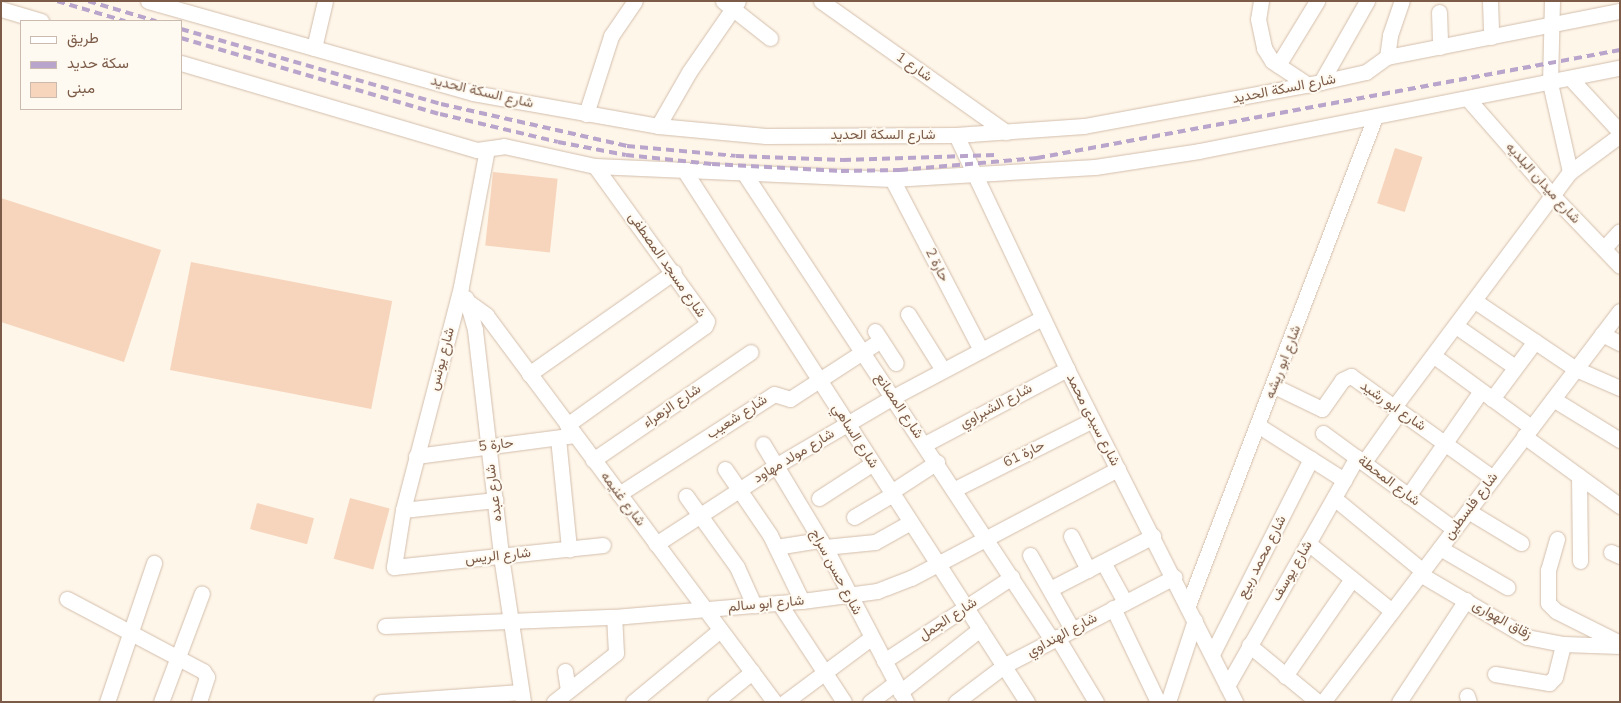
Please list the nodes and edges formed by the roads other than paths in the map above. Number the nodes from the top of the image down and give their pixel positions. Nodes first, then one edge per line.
1 (148, 1) edge
2 (325, 1) edge
3 (635, 1) edge
4 (821, 1) edge
5 (1261, 1) edge
6 (1317, 1) edge
7 (1368, 1) edge
8 (1402, 1) edge
9 (1490, 1) edge
10 (1552, 1) edge
11 (731, 4) edge
12 (180, 6) edge
13 (1, 9) edge
14 (1620, 11) edge
15 (1439, 12) dead end
16 (38, 20) edge
17 (1552, 25) junction
18 (1490, 37) junction
19 (770, 38) dead end
20 (1440, 47) junction
21 (314, 48) junction
22 (1387, 57) junction
23 (182, 63) edge
24 (1278, 66) junction
25 (1620, 68) edge
26 (1571, 79) junction
27 (1550, 83) junction
28 (1314, 84) junction
29 (1468, 99) junction
30 (586, 114) junction
31 (1375, 117) junction
32 (658, 126) junction
33 (1006, 132) junction
34 (1620, 134) edge
35 (956, 135) junction
36 (487, 149) junction
37 (595, 166) junction
38 (684, 170) junction
39 (1570, 172) junction
40 (744, 173) junction
41 (973, 175) junction
42 (892, 179) junction
43 (1552, 195) junction
44 (1620, 231) edge
45 (1604, 248) junction
46 (1620, 266) edge
47 (674, 272) junction
48 (464, 294) junction
49 (1475, 301) junction
50 (1620, 311) edge
51 (908, 314) dead end
52 (1042, 318) junction
53 (1456, 326) junction
54 (1602, 334) junction
55 (1535, 340) junction
56 (1620, 343) edge
57 (981, 350) junction
58 (751, 352) dead end
59 (863, 352) junction
60 (1434, 356) junction
61 (896, 364) dead end
62 (1515, 367) junction
63 (1067, 368) junction
64 (1576, 369) junction
65 (943, 370) junction
66 (529, 374) junction
67 (819, 380) junction
68 (1274, 386) junction
69 (1620, 388) edge
70 (1486, 395) junction
71 (893, 397) junction
72 (1553, 398) junction
73 (1397, 409) junction
74 (1093, 420) junction
75 (847, 424) junction
76 (1259, 426) junction
77 (571, 430) junction
78 (1528, 432) junction
79 (1323, 433) dead end
80 (558, 438) junction
81 (1620, 440) edge
82 (1445, 443) junction
83 (763, 444) dead end
84 (925, 444) junction
85 (489, 446) junction
86 (416, 456) junction
87 (1312, 459) junction
88 (593, 460) junction
89 (1360, 460) junction
90 (937, 462) junction
91 (873, 463) junction
92 (777, 466) junction
93 (725, 469) dead end
94 (1118, 469) junction
95 (1579, 476) junction
96 (1493, 478) junction
97 (1344, 480) junction
98 (955, 489) junction
99 (739, 490) junction
100 (892, 493) junction
101 (619, 494) junction
102 (686, 496) dead end
103 (1408, 496) junction
104 (819, 498) dead end
105 (1334, 498) junction
106 (495, 500) junction
107 (1620, 506) edge
108 (403, 510) junction
109 (1468, 511) junction
110 (700, 515) junction
111 (854, 517) dead end
112 (911, 522) junction
113 (1454, 529) junction
114 (1071, 536) dead end
115 (1153, 536) junction
116 (986, 538) junction
117 (1557, 539) dead end
118 (1521, 543) dead end
119 (656, 544) junction
120 (822, 544) junction
121 (1308, 544) junction
122 (603, 545) dead end
123 (776, 547) junction
124 (1440, 548) junction
125 (569, 549) junction
126 (1030, 555) dead end
127 (501, 556) junction
128 (1580, 561) dead end
129 (1103, 562) junction
130 (154, 563) dead end
131 (938, 564) junction
132 (394, 568) joint
133 (1088, 570) junction
134 (1422, 572) junction
135 (1012, 577) junction
136 (1174, 577) junction
137 (1352, 579) junction
138 (1507, 587) dead end
139 (1050, 589) junction
140 (202, 593) dead end
141 (849, 595) junction
142 (68, 599) dead end
143 (1466, 600) junction
144 (802, 601) junction
145 (780, 603) junction
146 (754, 605) junction
147 (1119, 605) junction
148 (1188, 606) junction
149 (966, 607) junction
150 (706, 609) junction
151 (1392, 612) junction
152 (614, 617) junction
153 (1195, 620) junction
154 (510, 621) junction
155 (386, 626) dead end
156 (980, 629) junction
157 (1072, 629) junction
158 (720, 630) junction
159 (131, 633) junction
160 (872, 638) junction
161 (1054, 639) junction
162 (1563, 644) junction
163 (1620, 644) edge
164 (1250, 645) junction
165 (1212, 654) junction
166 (178, 656) junction
167 (884, 661) junction
168 (1005, 665) junction
169 (565, 670) dead end
170 (752, 672) junction
171 (824, 672) junction
172 (1495, 674) dead end
173 (1285, 676) junction
174 (1227, 686) junction
175 (568, 690) junction
176 (900, 692) edge
177 (973, 696) edge
178 (522, 697) edge
179 (107, 702) edge
180 (161, 702) edge
181 (199, 702) edge
182 (381, 702) edge
183 (554, 702) edge
184 (633, 702) edge
185 (715, 702) edge
186 (774, 702) edge
187 (785, 702) edge
188 (844, 702) edge
189 (870, 702) edge
190 (956, 702) edge
191 (1027, 702) edge
192 (1096, 702) edge
193 (1158, 702) edge
194 (1168, 702) edge
195 (1235, 702) edge
196 (1318, 702) edge
197 (1324, 702) edge
198 (1399, 702) edge

1 - 12 street, شارع السكة الحديد
2 - 21 street
3 - 30 street
4 - 33 street, شارع 1
5 - 24 street
6 - 24 street
7 - 28 street
8 - 22 street
9 - 18 street
10 - 17 street
11 - 19 street
11 - 32 street
12 - 21 street, شارع السكة الحديد
13 - 16 street
14 - 17 street, شارع السكة الحديد
15 - 20 street
17 - 18 street, شارع السكة الحديد
17 - 27 street
18 - 20 street, شارع السكة الحديد
20 - 22 street, شارع السكة الحديد
21 - 30 street, شارع السكة الحديد
22 - 28 street, شارع السكة الحديد
23 - 36 street
24 - 28 street
25 - 26 street
26 - 27 street
26 - 34 street
27 - 29 street
27 - 39 street
28 - 33 street, شارع السكة الحديد
29 - 31 street
29 - 43 street, شارع ميدان البلديه
30 - 32 street, شارع السكة الحديد
31 - 41 street
31 - 68 street, شارع ابو ريشه
32 - 35 street, شارع السكة الحديد
33 - 35 street, شارع السكة الحديد
34 - 39 street, شارع يوسف
35 - 41 street, شارع سيدى محمد
36 - 37 street
36 - 48 street, شارع يونس
37 - 38 street
37 - 47 street, شارع مسجد المصطفى
38 - 40 street
38 - 67 street, شارع الساهي
39 - 43 street, شارع يوسف
40 - 42 street
40 - 59 street, شارع المصانع
41 - 42 street
41 - 52 street, شارع سيدى محمد
42 - 57 street, حارة 2
43 - 45 street, شارع ميدان البلديه
43 - 49 street, شارع يوسف
44 - 45 street
45 - 46 street, شارع ميدان البلديه
47 - 66 street
47 - 77 street, شارع مسجد المصطفى
48 - 66 street, شارع غنيمه
48 - 85 street, شارع عبده
48 - 86 street, شارع يونس
49 - 53 street, شارع يوسف
49 - 55 street
50 - 54 street, شارع فلسطين
51 - 65 street
52 - 57 street, شارع مولد مهاود
52 - 63 street, شارع سيدى محمد
53 - 60 street, شارع يوسف
53 - 62 street
54 - 56 street
54 - 64 street, شارع فلسطين
55 - 62 street
55 - 64 street
57 - 65 street, شارع مولد مهاود
58 - 88 street, شارع الزهراء
59 - 61 street, شارع شعيب
59 - 67 street, شارع شعيب
59 - 71 street, شارع المصانع
60 - 70 street
60 - 73 street, شارع يوسف
62 - 70 street
63 - 74 street, شارع سيدى محمد
63 - 84 street, شارع الشبراوي
64 - 69 street
64 - 72 street, شارع فلسطين
65 - 71 street, شارع مولد مهاود
66 - 77 street, شارع غنيمه
67 - 75 street, شارع الساهي
67 - 101 street, شارع شعيب
68 - 73 street, شارع ابو رشيد
68 - 76 street, شارع ابو ريشه
70 - 78 street
70 - 82 street
71 - 75 street, شارع مولد مهاود
71 - 84 street, شارع المصانع
72 - 78 street, شارع فلسطين
72 - 81 street
73 - 82 street, شارع ابو رشيد
73 - 89 street, شارع يوسف
74 - 94 street, شارع سيدى محمد
74 - 98 street, حارة 61
75 - 91 street, شارع الساهي
75 - 92 street, شارع مولد مهاود
76 - 87 street
76 - 148 street, شارع ابو ريشه
77 - 80 street, حارة 5
77 - 88 street, شارع غنيمه
78 - 95 street
78 - 96 street, شارع فلسطين
79 - 89 street, شارع المحطة
80 - 85 street, حارة 5
80 - 125 street
82 - 96 street, شارع ابو رشيد
82 - 103 street
83 - 92 street, شارع حسن سراج
84 - 90 street, شارع المصانع
85 - 86 street, حارة 5
85 - 106 street, شارع عبده
86 - 108 street, شارع يونس
87 - 97 street
87 - 165 street, شارع محمد ربيع
88 - 101 street, شارع غنيمه
89 - 97 street, شارع يوسف
89 - 103 street, شارع المحطة
90 - 98 street, شارع المصانع
90 - 100 street
91 - 100 street, شارع الساهي
91 - 104 street
92 - 99 street, شارع مولد مهاود
92 - 120 street, شارع حسن سراج
93 - 99 street
94 - 115 street, شارع سيدى محمد
94 - 116 street, شارع ابو سالم
95 - 107 street
95 - 128 street
96 - 109 street, شارع فلسطين
97 - 105 street, شارع يوسف
98 - 116 street, شارع المصانع
99 - 110 street, شارع مولد مهاود
99 - 123 street
100 - 111 street
100 - 112 street, شارع الساهي
101 - 119 street, شارع غنيمه
102 - 110 street
103 - 113 street, شارع المحطة
105 - 121 street, شارع يوسف
105 - 134 street, زقاق الهوارى
106 - 108 street
106 - 127 street, شارع عبده
108 - 132 street, شارع يونس
109 - 113 street, شارع فلسطين
109 - 118 street
110 - 119 street, شارع مولد مهاود
110 - 146 street
112 - 120 street
112 - 131 street, شارع الساهي
113 - 124 street, شارع فلسطين
114 - 133 street
115 - 129 street
115 - 136 street, شارع سيدى محمد
116 - 131 street, شارع ابو سالم
116 - 135 street, شارع المصانع
117 - 163 street
119 - 150 street, شارع غنيمه
120 - 123 street
120 - 141 street, شارع حسن سراج
121 - 137 street
121 - 164 street, شارع يوسف
122 - 125 street, شارع الريس
123 - 144 street
124 - 134 street, شارع فلسطين
124 - 138 street
125 - 127 street, شارع الريس
126 - 139 street
127 - 132 street, شارع الريس
127 - 154 street, شارع عبده
129 - 133 street
129 - 147 street
130 - 159 street
131 - 141 street, شارع ابو سالم
131 - 149 street, شارع الساهي
133 - 139 street
134 - 143 street, زقاق الهوارى
134 - 151 street, شارع فلسطين
135 - 149 street, شارع الجمل
135 - 161 street, شارع المصانع
136 - 147 street, شارع الهنداوي
136 - 148 street, شارع سيدى محمد
137 - 151 street
137 - 173 street
139 - 157 street
140 - 166 street
141 - 144 street, شارع ابو سالم
141 - 160 street, شارع حسن سراج
142 - 159 street
143 - 162 street, زقاق الهوارى
143 - 198 street
144 - 145 street, شارع ابو سالم
145 - 146 street, شارع ابو سالم
145 - 171 street
146 - 150 street, شارع ابو سالم
147 - 157 street, شارع الهنداوي
147 - 193 street
148 - 153 street, شارع سيدى محمد
149 - 156 street, شارع الساهي
149 - 167 street, شارع الجمل
150 - 152 street, شارع ابو سالم
150 - 158 street, شارع غنيمه
151 - 197 street, شارع فلسطين
152 - 154 street, شارع ابو سالم
152 - 175 street
153 - 165 street, شارع سيدى محمد
153 - 194 street
154 - 155 street, شارع ابو سالم
154 - 178 street, شارع عبده
156 - 168 street, شارع الساهي
156 - 176 street
157 - 161 street, شارع الهنداوي
158 - 170 street, شارع غنيمه
158 - 184 street
159 - 166 street
159 - 179 street
160 - 167 street, شارع حسن سراج
160 - 171 street
161 - 168 street, شارع الهنداوي
161 - 192 street, شارع المصانع
162 - 163 street, زقاق الهوارى
162 - 172 street
164 - 173 street
164 - 174 street, شارع يوسف
165 - 174 street, شارع سيدى محمد
166 - 180 street
166 - 181 street
167 - 176 street, شارع حسن سراج
168 - 177 street, شارع الهنداوي
168 - 191 street, شارع الساهي
169 - 175 street
170 - 185 street
170 - 186 street, شارع غنيمه
171 - 187 street
171 - 188 street
173 - 196 street
174 - 195 street, شارع سيدى محمد
175 - 183 street
176 - 189 street
177 - 190 street, شارع الهنداوي
178 - 182 street

